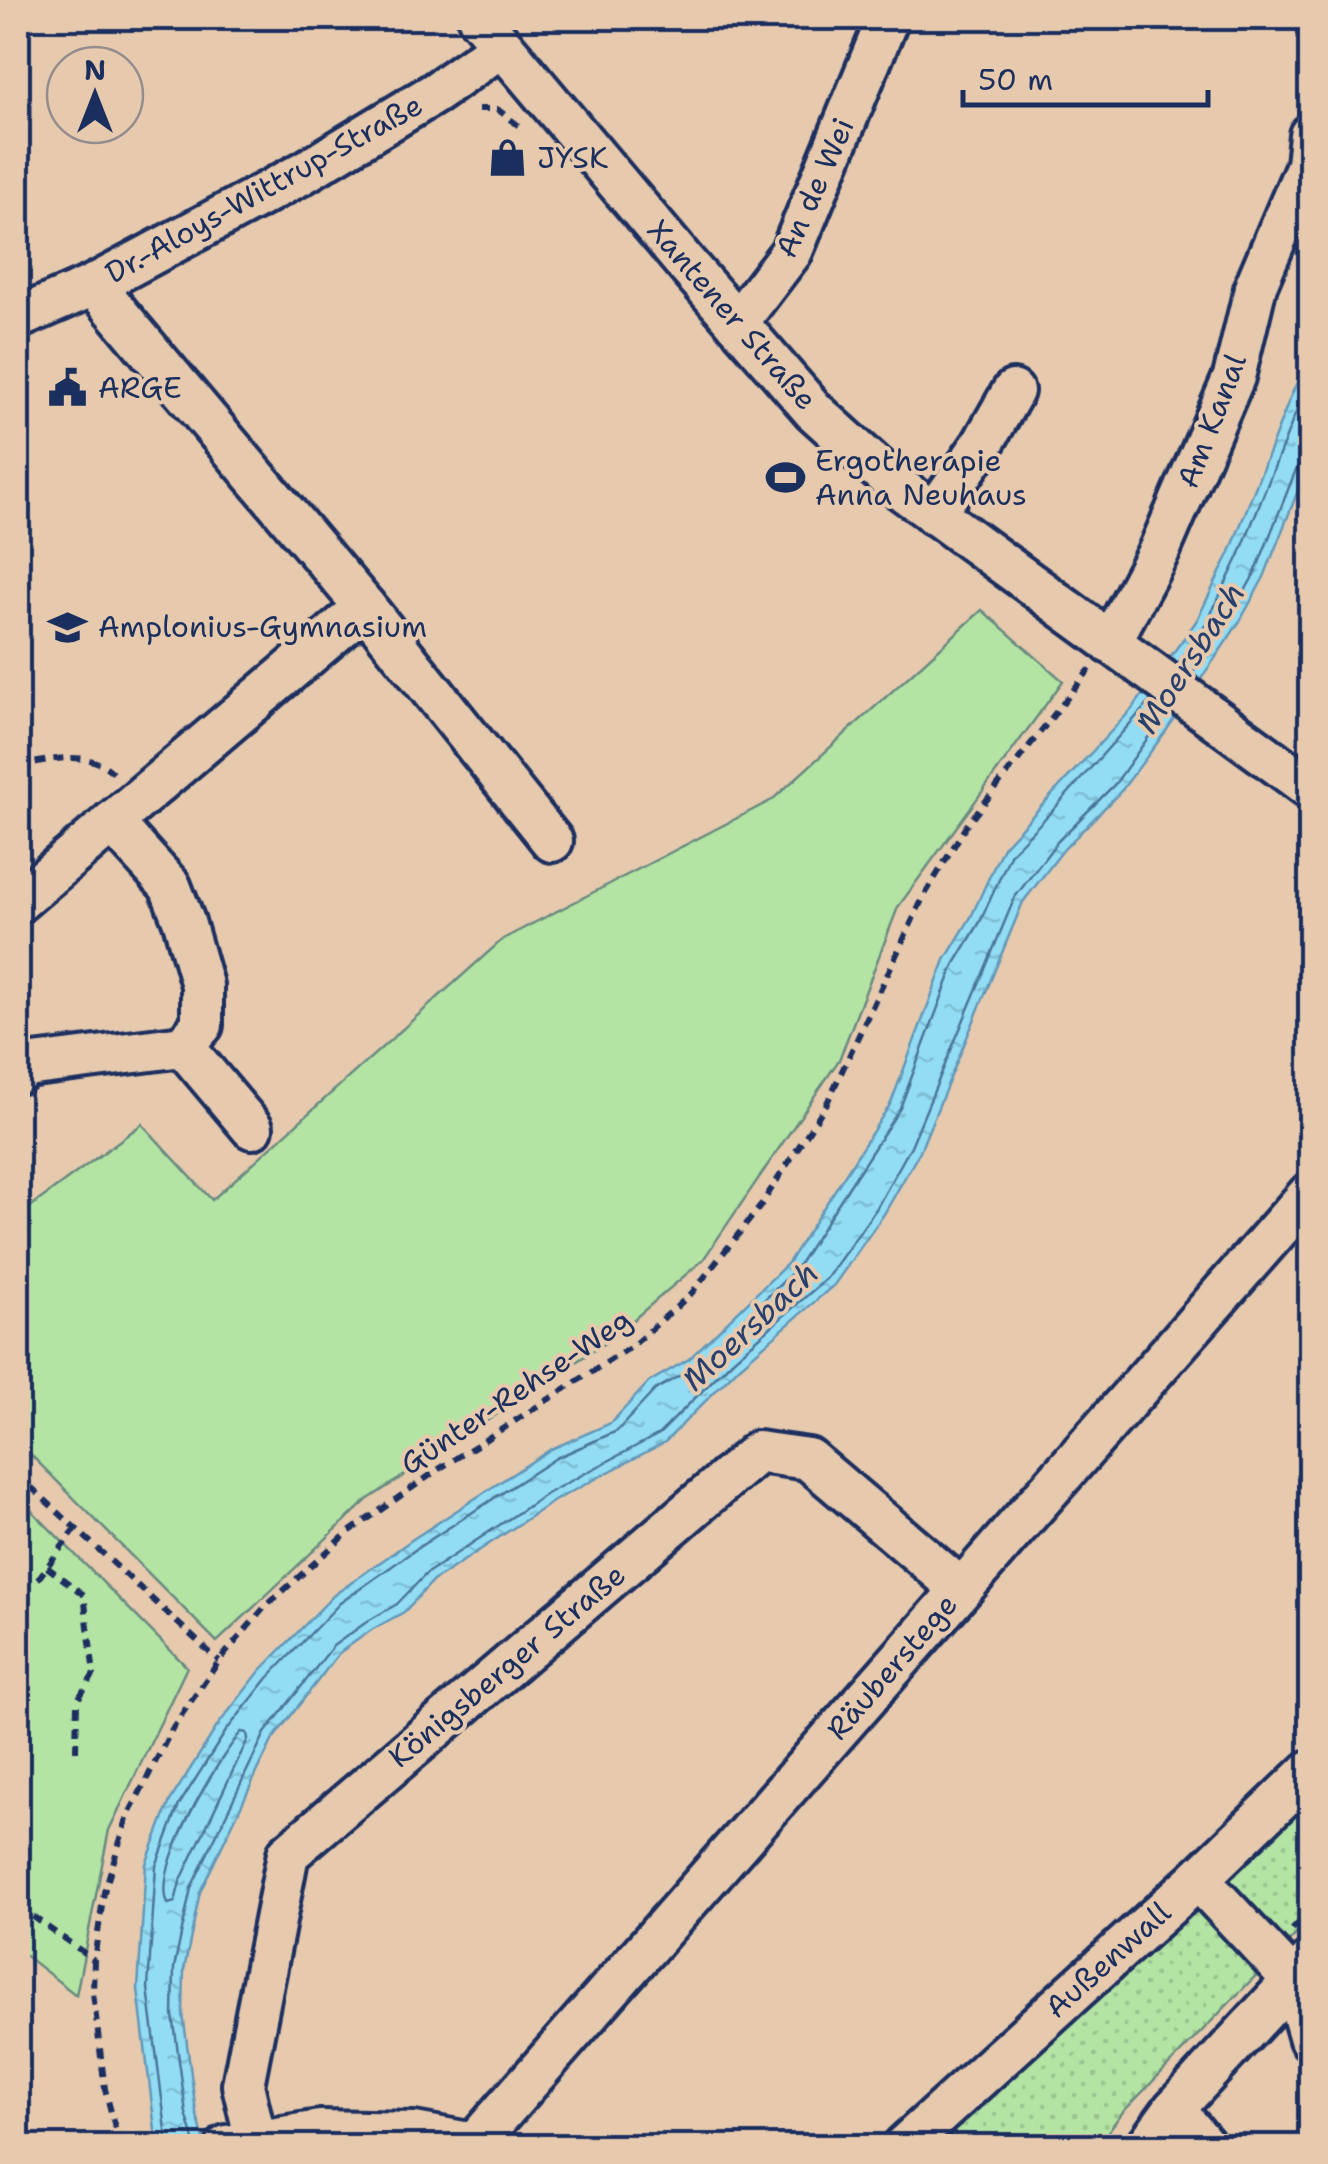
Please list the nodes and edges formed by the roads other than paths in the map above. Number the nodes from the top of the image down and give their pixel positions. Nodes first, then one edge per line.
1 (888, 18) edge
2 (491, 32) edge
3 (1310, 136) edge
4 (94, 285) junction
5 (18, 318) edge
6 (737, 323) junction
7 (1013, 391) dead end
8 (934, 514) junction
9 (365, 607) junction
10 (1119, 649) junction
11 (1310, 788) edge
12 (124, 812) junction
13 (552, 841) dead end
14 (18, 902) edge
15 (183, 1046) junction
16 (18, 1073) edge
17 (252, 1128) dead end
18 (1310, 1193) edge
19 (960, 1589) junction
20 (1310, 1771) edge
21 (1198, 1879) junction
22 (1302, 1971) edge
23 (1310, 2039) edge
24 (1174, 2109) junction
25 (242, 2144) edge
26 (480, 2145) edge
27 (904, 2146) edge
28 (1147, 2146) edge
29 (1205, 2146) edge

1 - 6 street, An de Wei
2 - 4 street, Dr.-Aloys-Wittrup-Straße
2 - 6 street, Xantener Straße
3 - 10 street, Am Kanal
4 - 5 street, Dr.-Aloys-Wittrup-Straße
4 - 9 street
6 - 8 street, Xantener Straße
7 - 8 street
8 - 10 street, Xantener Straße
9 - 12 street
9 - 13 street
10 - 11 street, Xantener Straße
12 - 14 street
12 - 15 street
15 - 16 street
15 - 17 street
18 - 19 street, Räuberstege
19 - 25 street, Königsberger Straße
19 - 26 street, Räuberstege
20 - 21 street, Außenwall
21 - 22 street
21 - 27 street, Außenwall
22 - 23 street
22 - 24 street
24 - 28 street
24 - 29 street
25 - 26 street, Königsberger Straße

